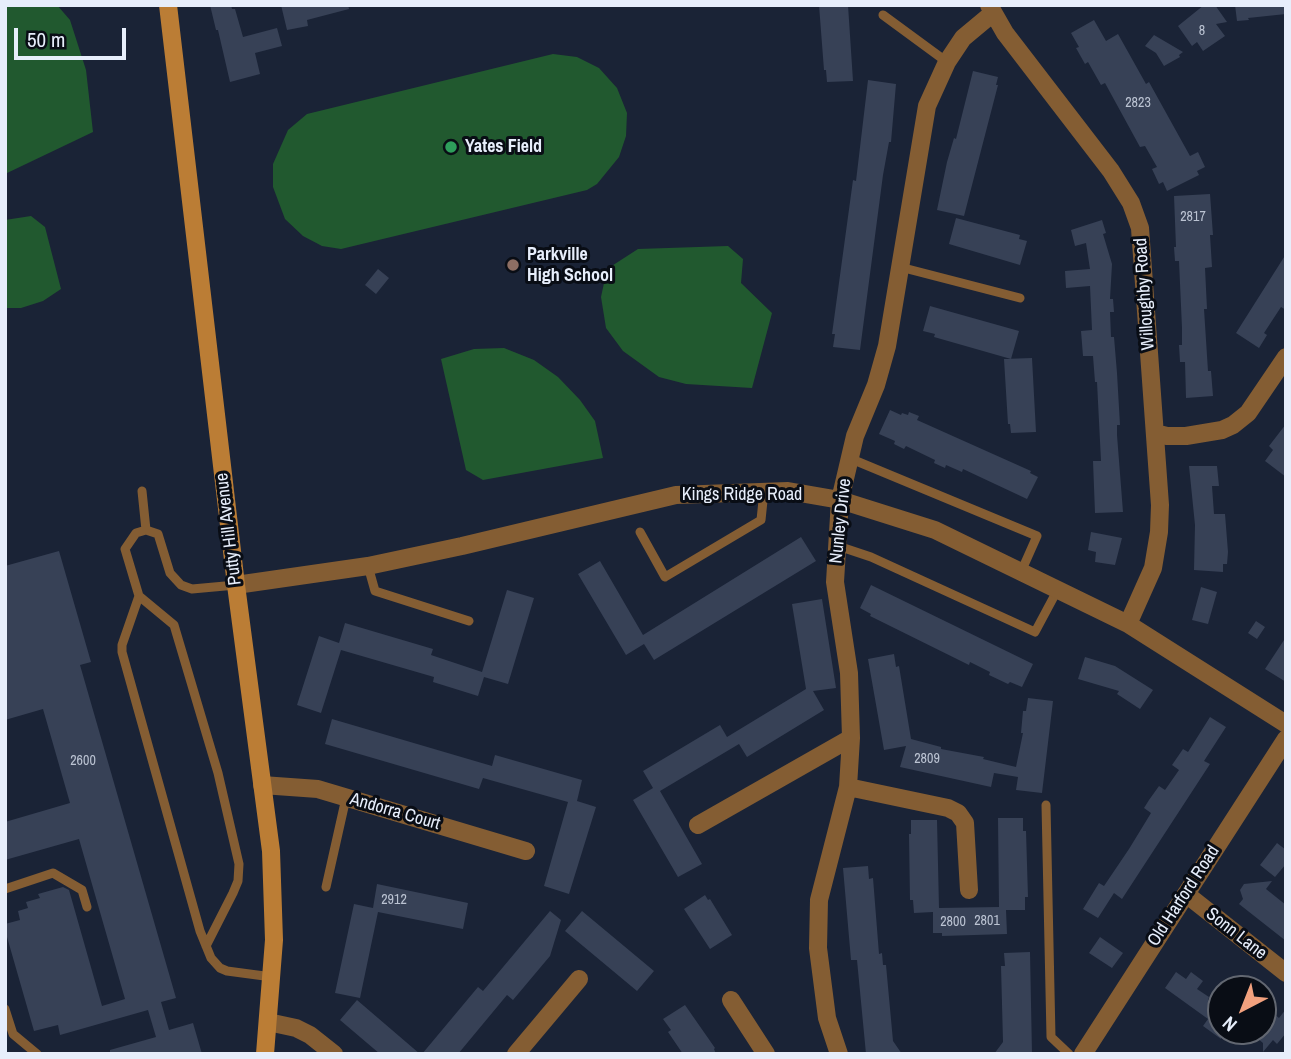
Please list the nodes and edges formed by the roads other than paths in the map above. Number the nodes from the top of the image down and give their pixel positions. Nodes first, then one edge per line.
1 (168, 5) edge
2 (991, 9) edge
3 (883, 15) dead end
4 (947, 62) junction
5 (900, 267) junction
6 (1020, 298) dead end
7 (1286, 357) edge
8 (1155, 433) junction
9 (849, 458) junction
10 (142, 491) dead end
11 (764, 491) junction
12 (840, 500) junction
13 (146, 530) junction
14 (640, 532) dead end
15 (838, 546) junction
16 (368, 566) junction
17 (1021, 572) junction
18 (236, 585) junction
19 (1058, 589) junction
20 (139, 596) junction
21 (469, 621) dead end
22 (1128, 624) junction
23 (1286, 724) edge
24 (851, 738) junction
25 (1286, 739) edge
26 (262, 785) junction
27 (848, 787) junction
28 (346, 798) junction
29 (1046, 805) dead end
30 (698, 825) dead end
31 (526, 851) dead end
32 (326, 887) dead end
33 (5, 889) edge
34 (968, 890) dead end
35 (1186, 894) junction
36 (87, 907) dead end
37 (206, 946) junction
38 (1286, 974) edge
39 (272, 977) junction
40 (579, 979) dead end
41 (731, 1000) dead end
42 (5, 1009) edge
43 (268, 1022) junction
44 (526, 1049) edge
45 (37, 1054) edge
46 (265, 1054) edge
47 (334, 1054) edge
48 (766, 1054) edge
49 (839, 1054) edge
50 (1069, 1054) edge
51 (1083, 1054) edge

1 - 18 main road, Putty Hill Avenue
2 - 4 street, Nunley Drive
2 - 8 street, Willoughby Road
3 - 4 lane
4 - 5 street, Nunley Drive
5 - 6 lane
5 - 9 street, Nunley Drive
7 - 8 street
8 - 22 street, Willoughby Road
9 - 12 street, Nunley Drive
9 - 17 lane
10 - 13 lane
11 - 12 street, Kings Ridge Road
11 - 14 lane
11 - 16 street, Kings Ridge Road
12 - 15 street, Nunley Drive
12 - 17 street, Kings Ridge Road
13 - 18 lane
13 - 20 lane
15 - 19 lane
15 - 24 street, Nunley Drive
16 - 18 street, Kings Ridge Road
16 - 21 lane
17 - 19 street, Kings Ridge Road
18 - 26 main road, Putty Hill Avenue
19 - 22 street, Kings Ridge Road
20 - 37 lane
20 - 37 lane
22 - 23 street, Kings Ridge Road
24 - 27 street, Nunley Drive
24 - 30 street
25 - 35 street, Old Harford Road
26 - 28 street, Andorra Court
26 - 39 main road, Putty Hill Avenue
27 - 34 street
27 - 49 street, Nunley Drive
28 - 31 street, Andorra Court
28 - 32 lane
29 - 50 lane
33 - 36 lane
35 - 38 street, Sonn Lane
35 - 51 street, Old Harford Road
37 - 39 lane
39 - 43 main road, Putty Hill Avenue
40 - 44 street
41 - 48 street
42 - 45 lane
43 - 46 main road, Putty Hill Avenue
43 - 47 street

